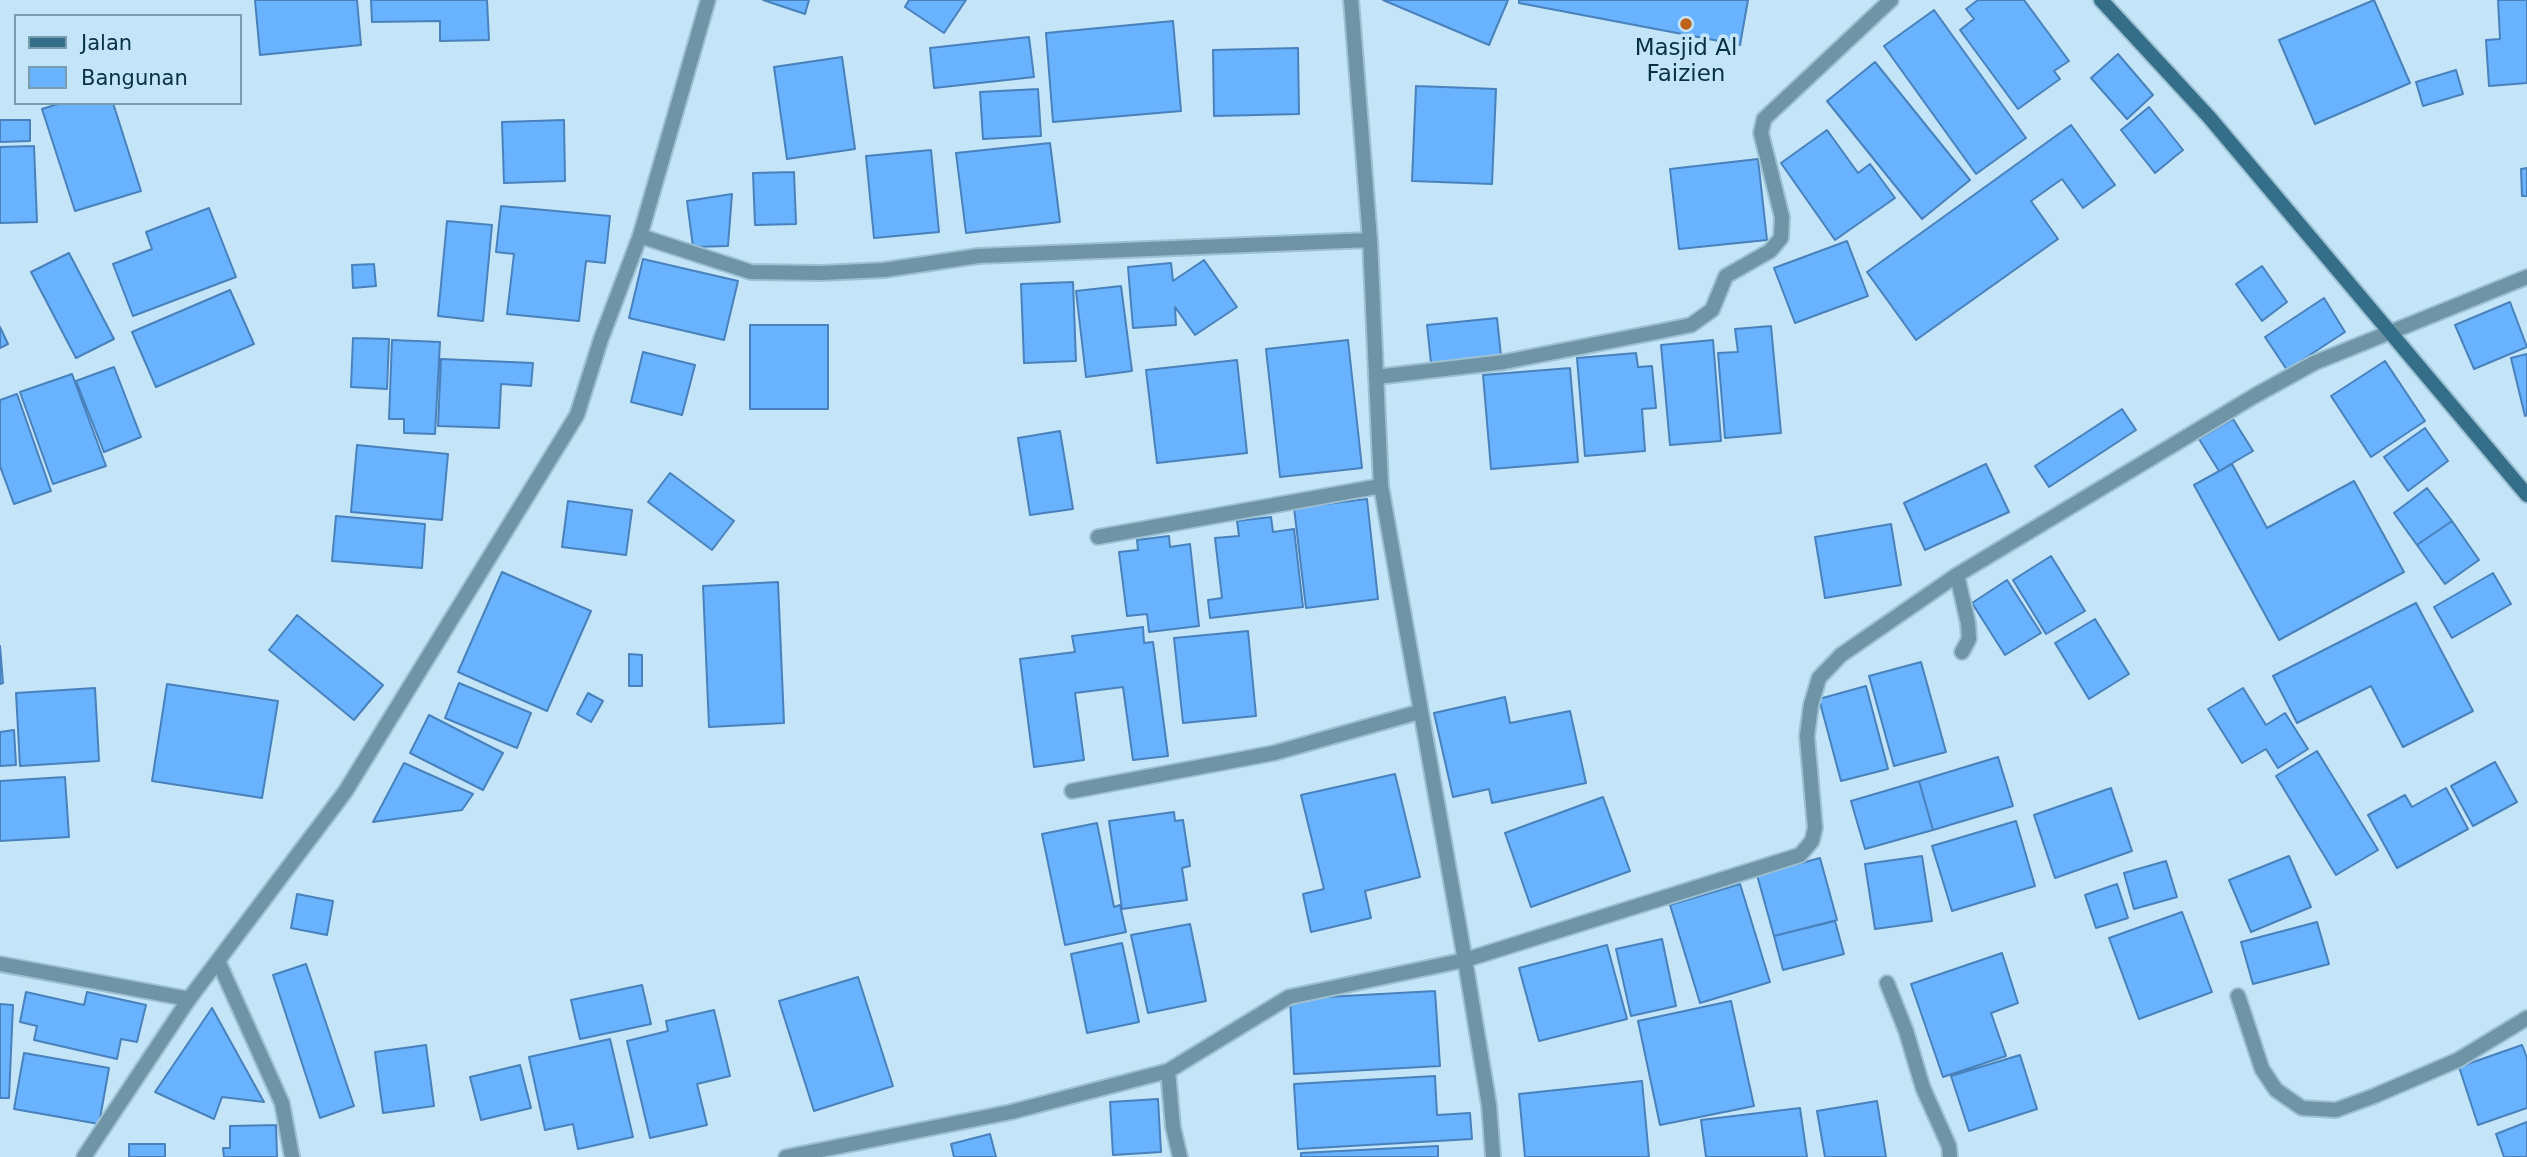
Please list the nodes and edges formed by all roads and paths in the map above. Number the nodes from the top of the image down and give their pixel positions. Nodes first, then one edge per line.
1 (708, 0) edge
2 (1350, 0) edge
3 (1891, 0) edge
4 (2101, 0) edge
5 (640, 236) junction
6 (1370, 240) junction
7 (2527, 277) edge
8 (2391, 330) junction
9 (1376, 377) junction
10 (1381, 486) junction
11 (2527, 495) edge
12 (1098, 537) dead end
13 (1957, 575) junction
14 (1962, 652) dead end
15 (1419, 712) junction
16 (1072, 791) dead end
17 (1465, 960) junction
18 (219, 963) junction
19 (0, 964) edge
20 (1887, 983) dead end
21 (2238, 996) dead end
22 (189, 999) junction
23 (2527, 1018) edge
24 (1168, 1071) junction
25 (84, 1157) edge
26 (292, 1157) edge
27 (786, 1157) edge
28 (1180, 1157) edge
29 (1493, 1157) edge
30 (1950, 1157) edge

1 - 5 street
2 - 6 street
3 - 9 street
4 - 8 main road
5 - 6 street
5 - 18 street
6 - 9 street
7 - 8 street
8 - 11 main road
8 - 13 street
9 - 10 street
10 - 12 street
10 - 15 street
13 - 14 street
13 - 17 street
15 - 16 street
15 - 17 street
17 - 24 street
17 - 29 street
18 - 22 street
18 - 26 street
19 - 22 street
20 - 30 street
21 - 23 street
22 - 25 street
24 - 27 street
24 - 28 street

